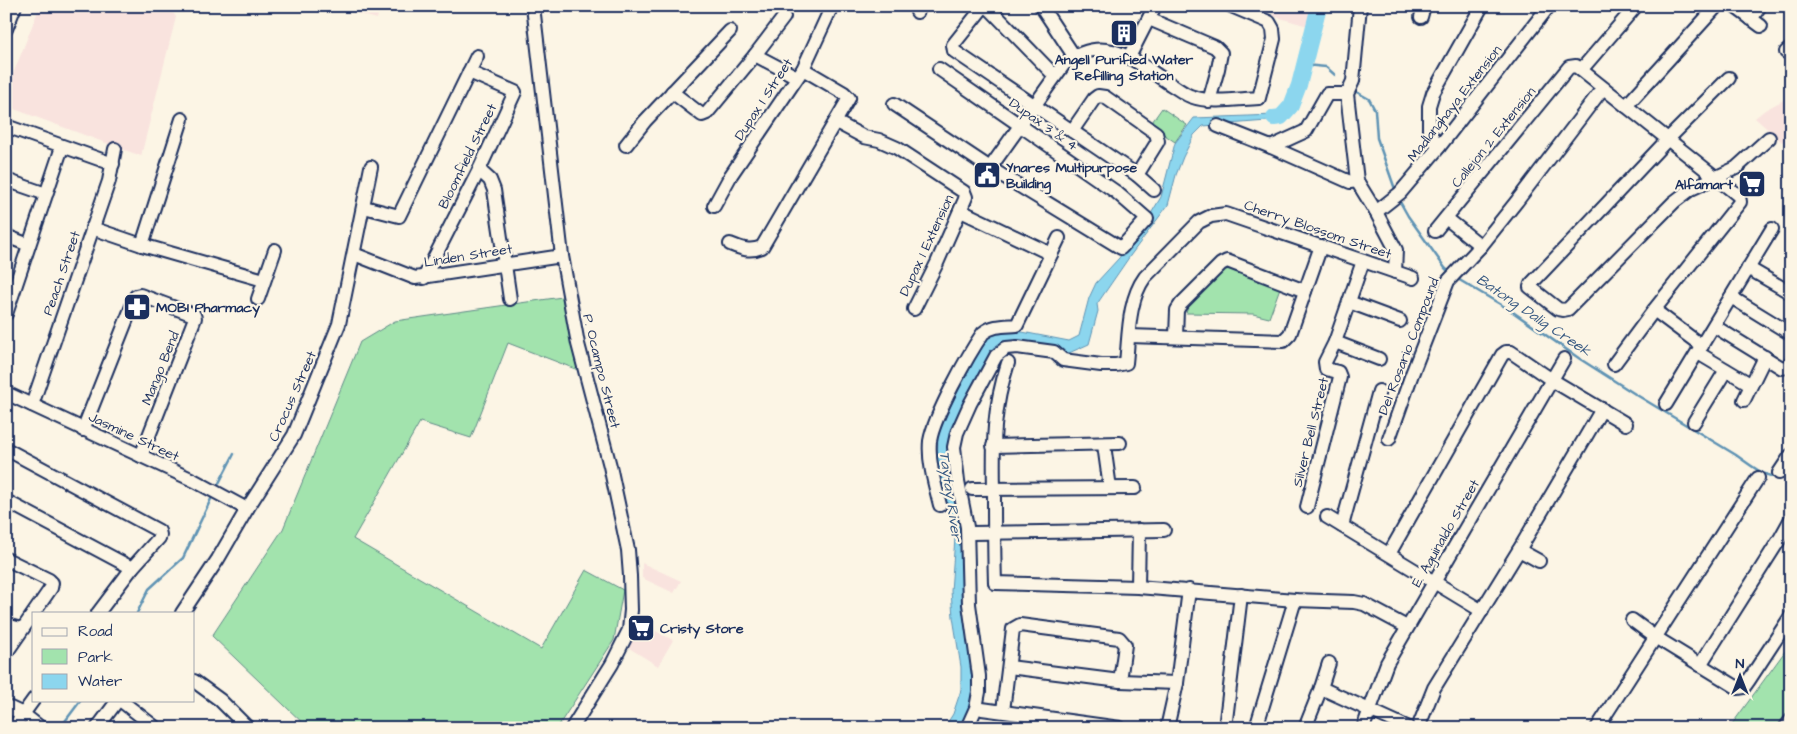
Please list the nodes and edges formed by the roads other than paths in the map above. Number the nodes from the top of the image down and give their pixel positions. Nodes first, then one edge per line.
1 (15, 6) edge
2 (533, 6) edge
3 (832, 6) edge
4 (985, 6) edge
5 (1041, 6) edge
6 (1155, 6) edge
7 (1231, 6) edge
8 (1360, 6) edge
9 (1482, 6) edge
10 (1549, 6) edge
11 (1636, 6) edge
12 (1717, 6) edge
13 (1734, 6) edge
14 (1760, 6) edge
15 (784, 17) dead end
16 (1149, 18) junction
17 (6, 29) edge
18 (730, 31) dead end
19 (755, 54) junction
20 (477, 56) dead end
21 (1074, 56) junction
22 (1128, 57) junction
23 (1578, 68) junction
24 (939, 69) dead end
25 (469, 72) junction
26 (800, 73) junction
27 (1056, 76) junction
28 (1729, 78) dead end
29 (1603, 88) junction
30 (672, 92) junction
31 (1347, 94) junction
32 (1209, 101) junction
33 (894, 104) dead end
34 (1034, 106) junction
35 (1626, 106) junction
36 (182, 119) dead end
37 (836, 122) junction
38 (6, 126) edge
39 (1021, 126) junction
40 (1218, 126) dead end
41 (1072, 131) junction
42 (1769, 138) dead end
43 (1668, 139) junction
44 (626, 145) dead end
45 (62, 147) junction
46 (1271, 147) junction
47 (1440, 147) junction
48 (116, 150) dead end
49 (113, 164) junction
50 (371, 167) dead end
51 (990, 168) junction
52 (479, 170) junction
53 (1137, 175) junction
54 (1714, 178) junction
55 (6, 180) edge
56 (1357, 181) junction
57 (1154, 190) dead end
58 (46, 194) junction
59 (714, 206) dead end
60 (364, 207) junction
61 (961, 211) junction
62 (1376, 212) junction
63 (1446, 218) junction
64 (92, 228) junction
65 (1772, 229) dead end
66 (1435, 231) dead end
67 (6, 236) edge
68 (1059, 238) dead end
69 (730, 244) dead end
70 (29, 245) junction
71 (142, 245) junction
72 (1321, 246) junction
73 (1481, 246) junction
74 (275, 250) dead end
75 (354, 254) junction
76 (1051, 254) junction
77 (562, 256) junction
78 (1363, 261) junction
79 (504, 265) junction
80 (1748, 268) junction
81 (1395, 272) junction
82 (424, 278) junction
83 (1413, 278) dead end
84 (264, 280) junction
85 (1305, 291) junction
86 (1791, 292) edge
87 (1731, 298) junction
88 (258, 299) dead end
89 (510, 299) dead end
90 (1349, 302) junction
91 (914, 309) dead end
92 (1654, 310) junction
93 (6, 314) edge
94 (1400, 321) dead end
95 (1714, 326) junction
96 (1791, 334) edge
97 (1128, 336) junction
98 (1176, 336) junction
99 (1334, 342) junction
100 (1700, 350) junction
101 (1765, 357) junction
102 (1379, 359) dead end
103 (1564, 359) dead end
104 (1791, 362) edge
105 (1008, 364) dead end
106 (1614, 364) dead end
107 (1726, 370) junction
108 (1552, 380) junction
109 (1750, 384) junction
110 (1378, 391) dead end
111 (6, 393) edge
112 (1744, 400) dead end
113 (1666, 404) dead end
114 (32, 405) junction
115 (1602, 409) junction
116 (1694, 422) dead end
117 (1626, 424) dead end
118 (83, 430) junction
119 (1389, 439) dead end
120 (1120, 443) dead end
121 (1104, 444) junction
122 (992, 446) junction
123 (6, 449) edge
124 (1791, 455) edge
125 (141, 456) junction
126 (1779, 473) dead end
127 (1758, 478) dead end
128 (1110, 488) junction
129 (1135, 488) dead end
130 (972, 489) dead end
131 (994, 490) junction
132 (6, 501) edge
133 (940, 505) dead end
134 (1307, 506) dead end
135 (247, 509) junction
136 (1327, 517) dead end
137 (1791, 519) edge
138 (1342, 526) junction
139 (1140, 530) junction
140 (1164, 530) dead end
141 (972, 533) dead end
142 (994, 533) junction
143 (1519, 550) junction
144 (1389, 554) junction
145 (6, 559) edge
146 (1538, 561) dead end
147 (132, 568) junction
148 (1435, 582) junction
149 (1138, 586) junction
150 (1190, 590) junction
151 (1241, 595) junction
152 (1295, 600) junction
153 (1482, 611) junction
154 (33, 612) edge
155 (99, 612) edge
156 (183, 612) edge
157 (32, 614) edge
158 (1791, 616) edge
159 (1632, 620) dead end
160 (6, 626) edge
161 (1407, 627) junction
162 (21, 629) junction
163 (1655, 637) junction
164 (6, 653) edge
165 (1329, 663) dead end
166 (1700, 665) junction
167 (1009, 667) junction
168 (1120, 681) junction
169 (195, 682) edge
170 (1177, 683) junction
171 (1321, 688) junction
172 (32, 702) edge
173 (118, 702) edge
174 (123, 702) edge
175 (6, 706) edge
176 (982, 709) dead end
177 (1369, 710) junction
178 (1003, 711) junction
179 (23, 714) junction
180 (1791, 720) edge
181 (1087, 725) edge
182 (1227, 727) edge
183 (13, 728) edge
184 (41, 728) edge
185 (97, 728) edge
186 (156, 728) edge
187 (248, 728) edge
188 (572, 728) edge
189 (967, 728) edge
190 (1120, 728) edge
191 (1167, 728) edge
192 (1256, 728) edge
193 (1306, 728) edge
194 (1363, 728) edge
195 (1409, 728) edge
196 (1418, 728) edge
197 (1597, 728) edge
198 (1785, 728) edge

1 - 17 street
2 - 77 street, P. Ocampo Street
3 - 26 street, Dupax I Street
4 - 27 street
4 - 34 street
5 - 21 street
6 - 16 street
7 - 32 street
8 - 31 street
9 - 47 street
10 - 47 street, Madlanghaya Extension
11 - 23 street, Callejon 2 Extension
12 - 35 street
13 - 14 street
15 - 19 street
16 - 22 street
16 - 32 street
18 - 30 street
19 - 26 street
19 - 30 street
20 - 25 street
21 - 22 street
21 - 27 street
22 - 32 street
23 - 29 street
23 - 63 street, Callejon 2 Extension
24 - 39 street, Dupax 3 & 4
25 - 52 street, Bloomfield Street
25 - 60 street
26 - 37 street
26 - 59 street, Dupax I Street
27 - 34 street
28 - 43 street
29 - 35 street
29 - 73 street, Del Rosario Compound
30 - 44 street
31 - 46 street
31 - 56 street
33 - 51 street, Dupax 3 & 4
34 - 39 street
34 - 41 street
35 - 43 street
36 - 71 street
37 - 61 street, Dupax 1 Extension
37 - 69 street
38 - 45 street
39 - 51 street
39 - 51 street, Dupax 3 & 4
40 - 46 street
41 - 53 street
41 - 53 street
42 - 54 street
43 - 54 street
43 - 54 street
45 - 49 street
45 - 58 street
46 - 56 street
47 - 62 street, Madlanghaya Extension
48 - 49 street, Peach Street
49 - 64 street, Peach Street
50 - 60 street, Crocus Street
52 - 79 street
52 - 82 street, Bloomfield Street
53 - 57 street
54 - 92 street
55 - 58 street
56 - 62 street
58 - 70 street
60 - 75 street, Crocus Street
61 - 76 street
61 - 91 street, Dupax 1 Extension
62 - 81 street
63 - 66 street, Callejon 2 Extension
63 - 73 street
64 - 71 street
64 - 114 street, Peach Street
65 - 80 street
67 - 70 street
68 - 76 street
70 - 93 street
71 - 84 street
72 - 78 street, Cherry Blossom Street
72 - 85 street
72 - 97 street, Cherry Blossom Street
73 - 119 street, Del Rosario Compound
74 - 84 street
75 - 82 street, Linden Street
75 - 135 street, Crocus Street
76 - 133 street
77 - 79 street, Linden Street
77 - 188 street, P. Ocampo Street
78 - 81 street, Cherry Blossom Street
78 - 90 street, Silver Bell Street
79 - 82 street, Linden Street
79 - 89 street
80 - 86 street
80 - 87 street
81 - 83 street, Cherry Blossom Street
84 - 88 street
85 - 98 street
85 - 98 street
87 - 95 street
87 - 96 street
90 - 94 street
90 - 99 street, Silver Bell Street
92 - 100 street
92 - 106 street
95 - 100 street
95 - 101 street
97 - 98 street
97 - 189 street, Cherry Blossom Street
99 - 102 street
99 - 134 street, Silver Bell Street
100 - 107 street
100 - 113 street
101 - 104 street
101 - 109 street
103 - 108 street, E. Aguinaldo Street
105 - 122 street
107 - 109 street
107 - 116 street
108 - 115 street
108 - 144 street
108 - 148 street, E. Aguinaldo Street
109 - 112 street
110 - 138 street
111 - 114 street, Jasmine Street
114 - 118 street, Jasmine Street
115 - 117 street
115 - 143 street
118 - 125 street, Jasmine Street
118 - 125 street, Mango Bend
120 - 121 street
121 - 122 street
121 - 128 street
122 - 131 street
123 - 147 street
124 - 126 street
125 - 135 street, Jasmine Street
127 - 163 street
128 - 129 street
128 - 131 street
130 - 131 street
131 - 142 street
132 - 147 street
135 - 156 street, Crocus Street
136 - 138 street
137 - 166 street
138 - 144 street
139 - 140 street
139 - 142 street
139 - 149 street
141 - 142 street
142 - 149 street
143 - 146 street
143 - 153 street
144 - 148 street
145 - 154 street
147 - 155 street
148 - 153 street
148 - 161 street, E. Aguinaldo Street
149 - 150 street
150 - 151 street
150 - 170 street
151 - 152 street
151 - 182 street
152 - 161 street
152 - 192 street
153 - 196 street
157 - 162 street
158 - 166 street
159 - 163 street
160 - 162 street
161 - 177 street, E. Aguinaldo Street
162 - 164 street
163 - 166 street
163 - 197 street
165 - 171 street
167 - 168 street
167 - 168 street
167 - 178 street
168 - 170 street
169 - 187 street
170 - 191 street
171 - 177 street
171 - 193 street
172 - 179 street
173 - 185 street
174 - 186 street
175 - 179 street
176 - 178 street
177 - 194 street, E. Aguinaldo Street
177 - 195 street
178 - 181 street
179 - 183 street
179 - 184 street
180 - 198 street
181 - 190 street

